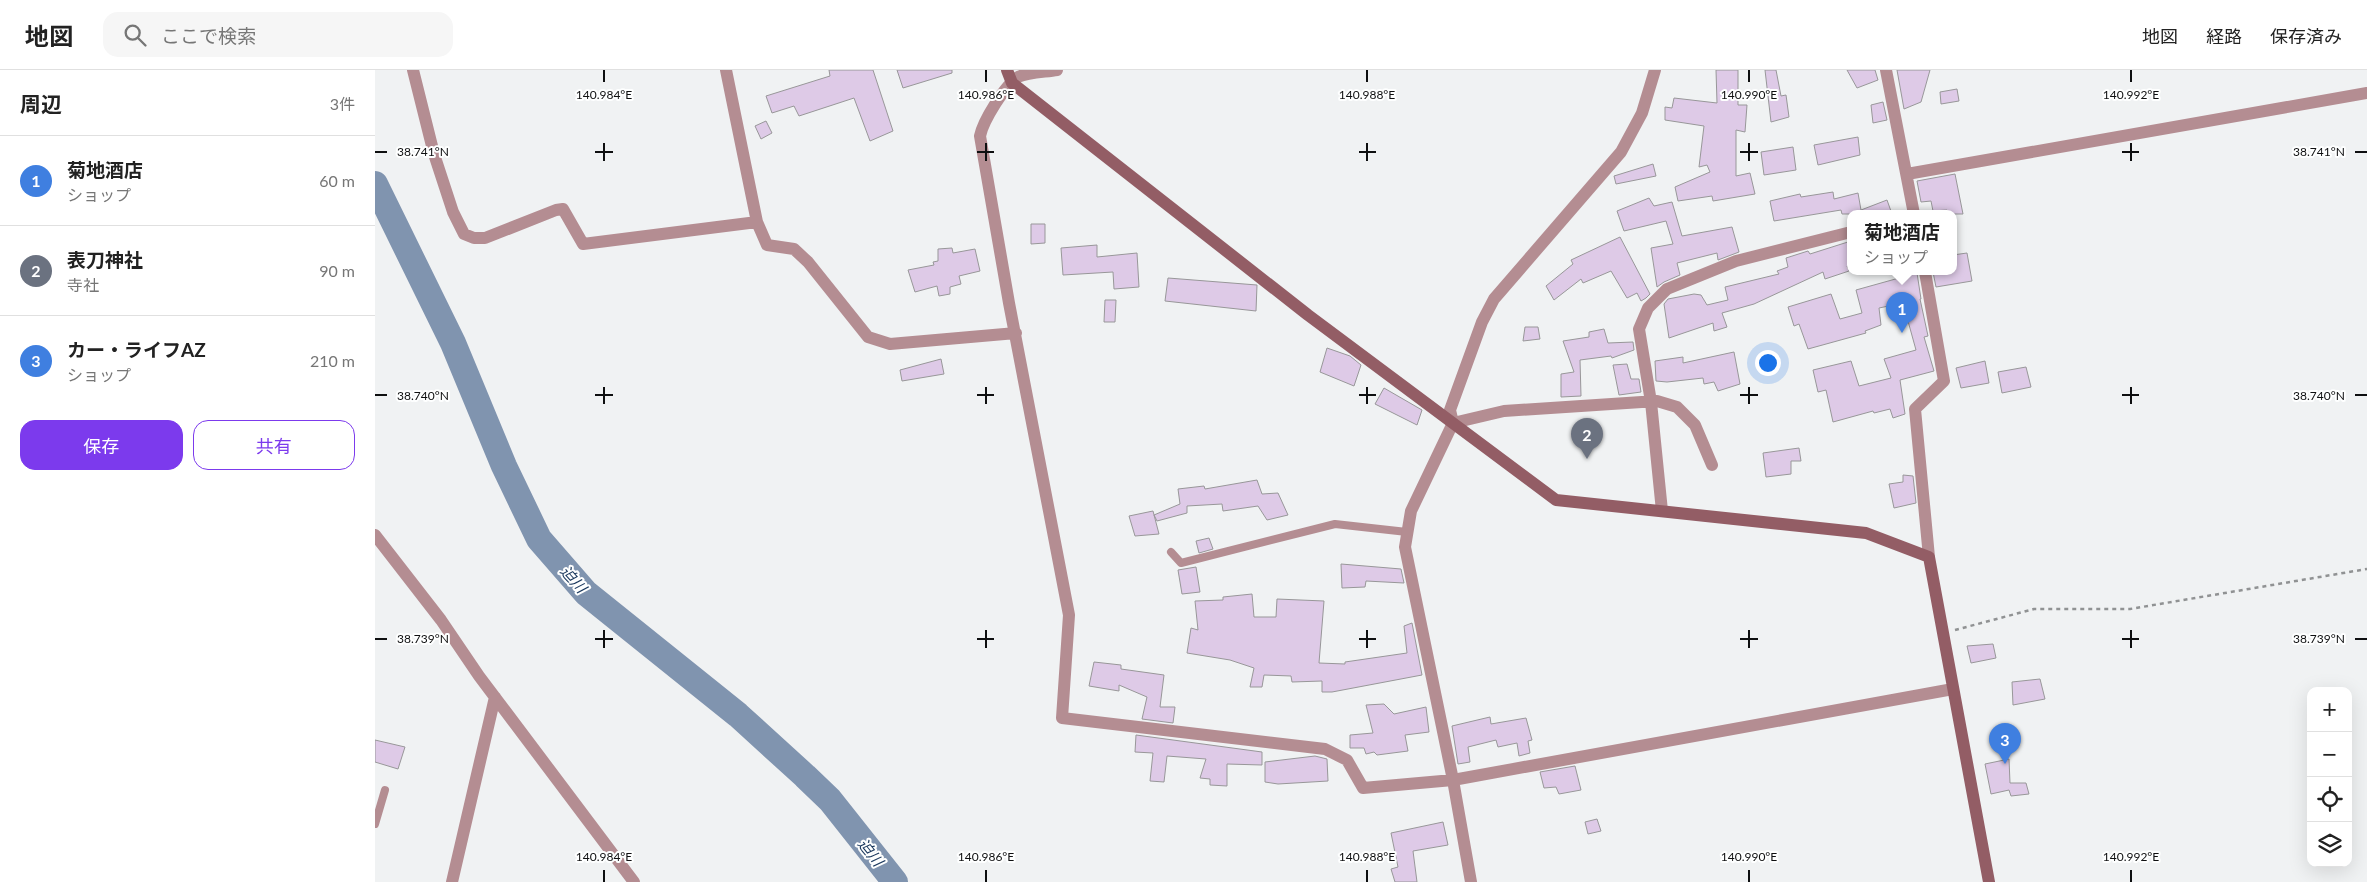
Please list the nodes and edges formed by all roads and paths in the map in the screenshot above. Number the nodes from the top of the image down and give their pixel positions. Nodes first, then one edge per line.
1 (413, 70) edge
2 (727, 70) edge
3 (1007, 70) edge
4 (1057, 70) edge
5 (1655, 70) edge
6 (1886, 70) edge
7 (1012, 83) junction
8 (2367, 93) edge
9 (1907, 174) junction
10 (1913, 210) edge
11 (757, 222) junction
12 (1847, 233) edge
13 (1926, 275) edge
14 (1015, 333) junction
15 (1651, 402) junction
16 (1453, 423) junction
17 (1712, 465) dead end
18 (1661, 511) junction
19 (1407, 532) junction
20 (375, 535) edge
21 (1171, 552) dead end
22 (1929, 557) junction
23 (2367, 569) edge
24 (1944, 633) junction
25 (1953, 689) junction
26 (495, 697) junction
27 (1453, 780) junction
28 (385, 790) dead end
29 (375, 824) edge
30 (452, 882) edge
31 (633, 882) edge
32 (1471, 882) edge
33 (1989, 882) edge

1 - 11 street
2 - 11 street
3 - 7 street
4 - 7 street
5 - 16 street
6 - 9 street
7 - 14 street
7 - 16 street
8 - 9 street
9 - 10 street
11 - 14 street
12 - 15 street
13 - 22 street
14 - 27 street
15 - 16 street
15 - 17 street
15 - 18 street
16 - 18 street
16 - 19 street
18 - 22 street
19 - 21 lane
19 - 27 street
20 - 26 street
22 - 24 street
23 - 24 path
24 - 25 street
25 - 27 street
25 - 33 street
26 - 30 street
26 - 31 street
27 - 32 street
28 - 29 lane

